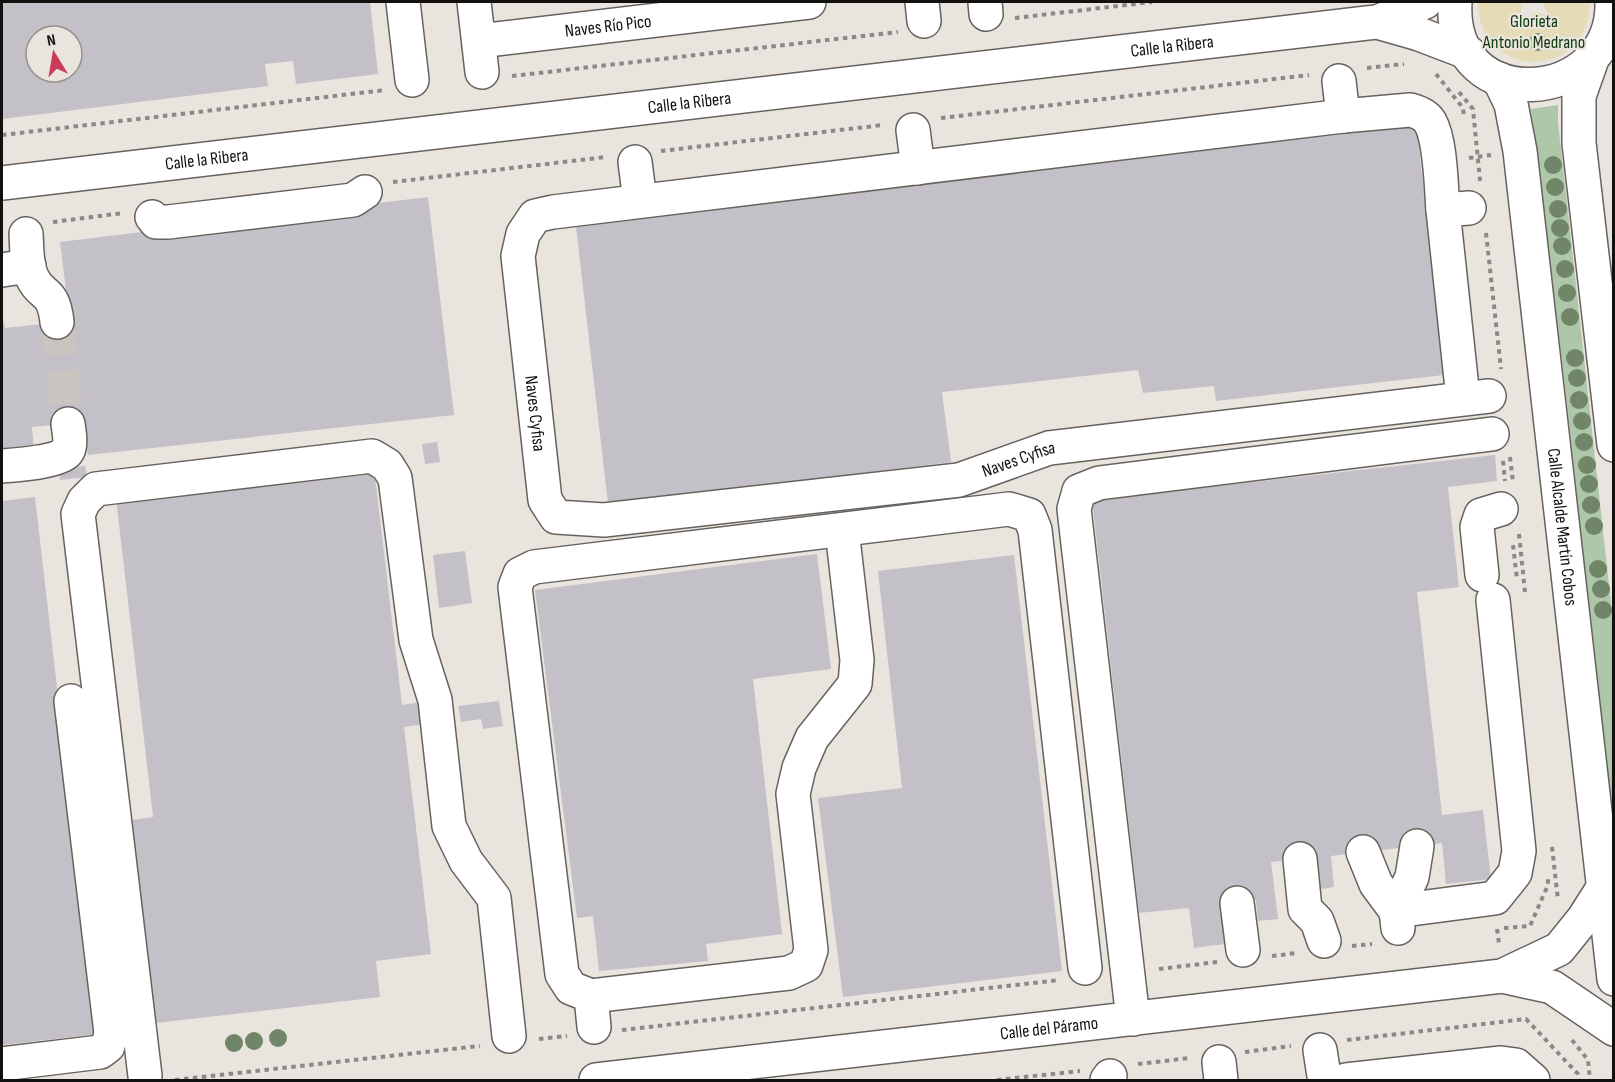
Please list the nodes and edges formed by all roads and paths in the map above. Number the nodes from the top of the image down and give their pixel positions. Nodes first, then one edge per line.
1 (404, 2) edge
2 (474, 2) edge
3 (809, 2) edge
4 (1152, 2) edge
5 (1425, 2) edge
6 (1455, 2) edge
7 (1612, 2) edge
8 (994, 11) edge
9 (916, 18) edge
10 (1377, 22) junction
11 (1611, 33) edge
12 (1469, 53) junction
13 (1415, 62) dead end
14 (1591, 62) junction
15 (489, 63) junction
16 (1433, 71) dead end
17 (1338, 75) junction
18 (1499, 79) junction
19 (401, 85) joint
20 (1343, 116) junction
21 (912, 124) junction
22 (1465, 128) dead end
23 (2, 135) edge
24 (1467, 148) dead end
25 (634, 157) junction
26 (918, 168) junction
27 (1470, 168) dead end
28 (2, 183) edge
29 (377, 187) joint
30 (640, 201) junction
31 (140, 215) joint
32 (37, 228) joint
33 (15, 268) edge
34 (57, 322) tunnel mouth
35 (68, 424) tunnel mouth
36 (1497, 444) joint
37 (1614, 445) edge
38 (2, 466) edge
39 (1503, 498) joint
40 (842, 530) junction
41 (1512, 543) dead end
42 (1498, 588) junction
43 (71, 702) dead end
44 (1417, 846) dead end
45 (1547, 846) dead end
46 (1363, 852) dead end
47 (1300, 859) dead end
48 (1603, 888) junction
49 (1237, 903) dead end
50 (1397, 922) junction
51 (1530, 926) dead end
52 (1324, 941) dead end
53 (1243, 950) dead end
54 (1073, 974) joint
55 (1502, 976) junction
56 (1614, 979) edge
57 (1133, 1019) junction
58 (594, 1022) junction
59 (1614, 1029) edge
60 (508, 1040) junction
61 (1320, 1050) dead end
62 (2, 1064) edge
63 (85, 1068) edge
64 (157, 1078) edge
65 (596, 1080) edge
66 (1331, 1080) edge
67 (1346, 1080) edge
68 (1533, 1080) edge

1 - 19 street
2 - 15 street
3 - 15 street, Naves Río Pico
4 - 8 path
5 - 10 street, Calle la Ribera
6 - 12 street
7 - 11 street
9 - 15 path
10 - 12 street, Calle la Ribera
10 - 28 street, Calle la Ribera
11 - 14 street
12 - 18 street
13 - 17 path
14 - 18 street
14 - 37 street
16 - 22 path
17 - 20 street
17 - 21 path
18 - 48 street, Calle Alcalde Martín Cobos
19 - 23 path
20 - 26 street, Naves Cyfisa
20 - 30 street, Naves Cyfisa
21 - 25 path
21 - 26 street
24 - 27 path
25 - 29 path
25 - 30 street
26 - 30 street, Naves Cyfisa
29 - 31 street
31 - 32 path
32 - 33 street
33 - 34 street
35 - 38 street
36 - 39 path
36 - 57 street
39 - 42 street
40 - 54 street
40 - 58 street
40 - 58 street
41 - 42 path
42 - 50 street
43 - 63 street
44 - 50 street
45 - 51 path
46 - 50 street
47 - 52 street
48 - 55 street, Calle del Páramo
48 - 56 street, Calle Alcalde Martín Cobos
49 - 53 street
54 - 58 path
55 - 57 street, Calle del Páramo
55 - 59 street, Calle del Páramo
57 - 65 street, Calle del Páramo
58 - 60 path
60 - 64 path
60 - 64 street
61 - 66 street
62 - 63 street
67 - 68 street

